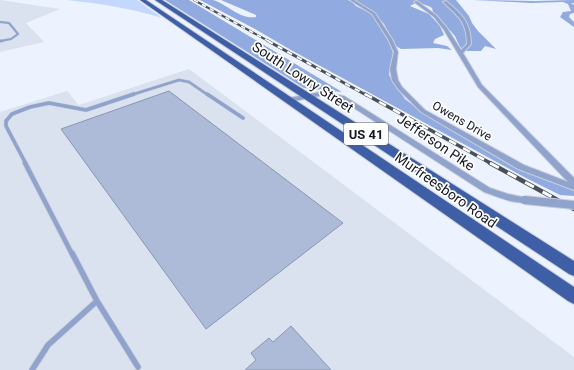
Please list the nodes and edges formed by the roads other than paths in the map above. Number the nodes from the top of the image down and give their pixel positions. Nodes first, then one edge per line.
1 (143, 0) edge
2 (158, 0) edge
3 (352, 0) edge
4 (416, 2) dead end
5 (444, 2) dead end
6 (0, 22) edge
7 (0, 41) edge
8 (460, 53) junction
9 (307, 96) junction
10 (289, 100) junction
11 (243, 118) dead end
12 (574, 183) edge
13 (574, 187) edge
14 (574, 205) edge
15 (574, 269) edge
16 (574, 296) edge
17 (97, 301) junction
18 (138, 367) dead end
19 (32, 370) edge

1 - 10 main road, Murfreesboro Road / US 41
2 - 9 main road, South Lowry Street / US 41
3 - 13 street, Owens Drive
4 - 8 street
5 - 8 street
6 - 7 lane
8 - 12 street
9 - 10 street, Jefferson Pike
9 - 14 street, Jefferson Pike, bridge
9 - 15 main road, South Lowry Street / US 41
10 - 16 main road, Murfreesboro Road / US 41
11 - 17 lane
17 - 18 lane
17 - 19 lane

